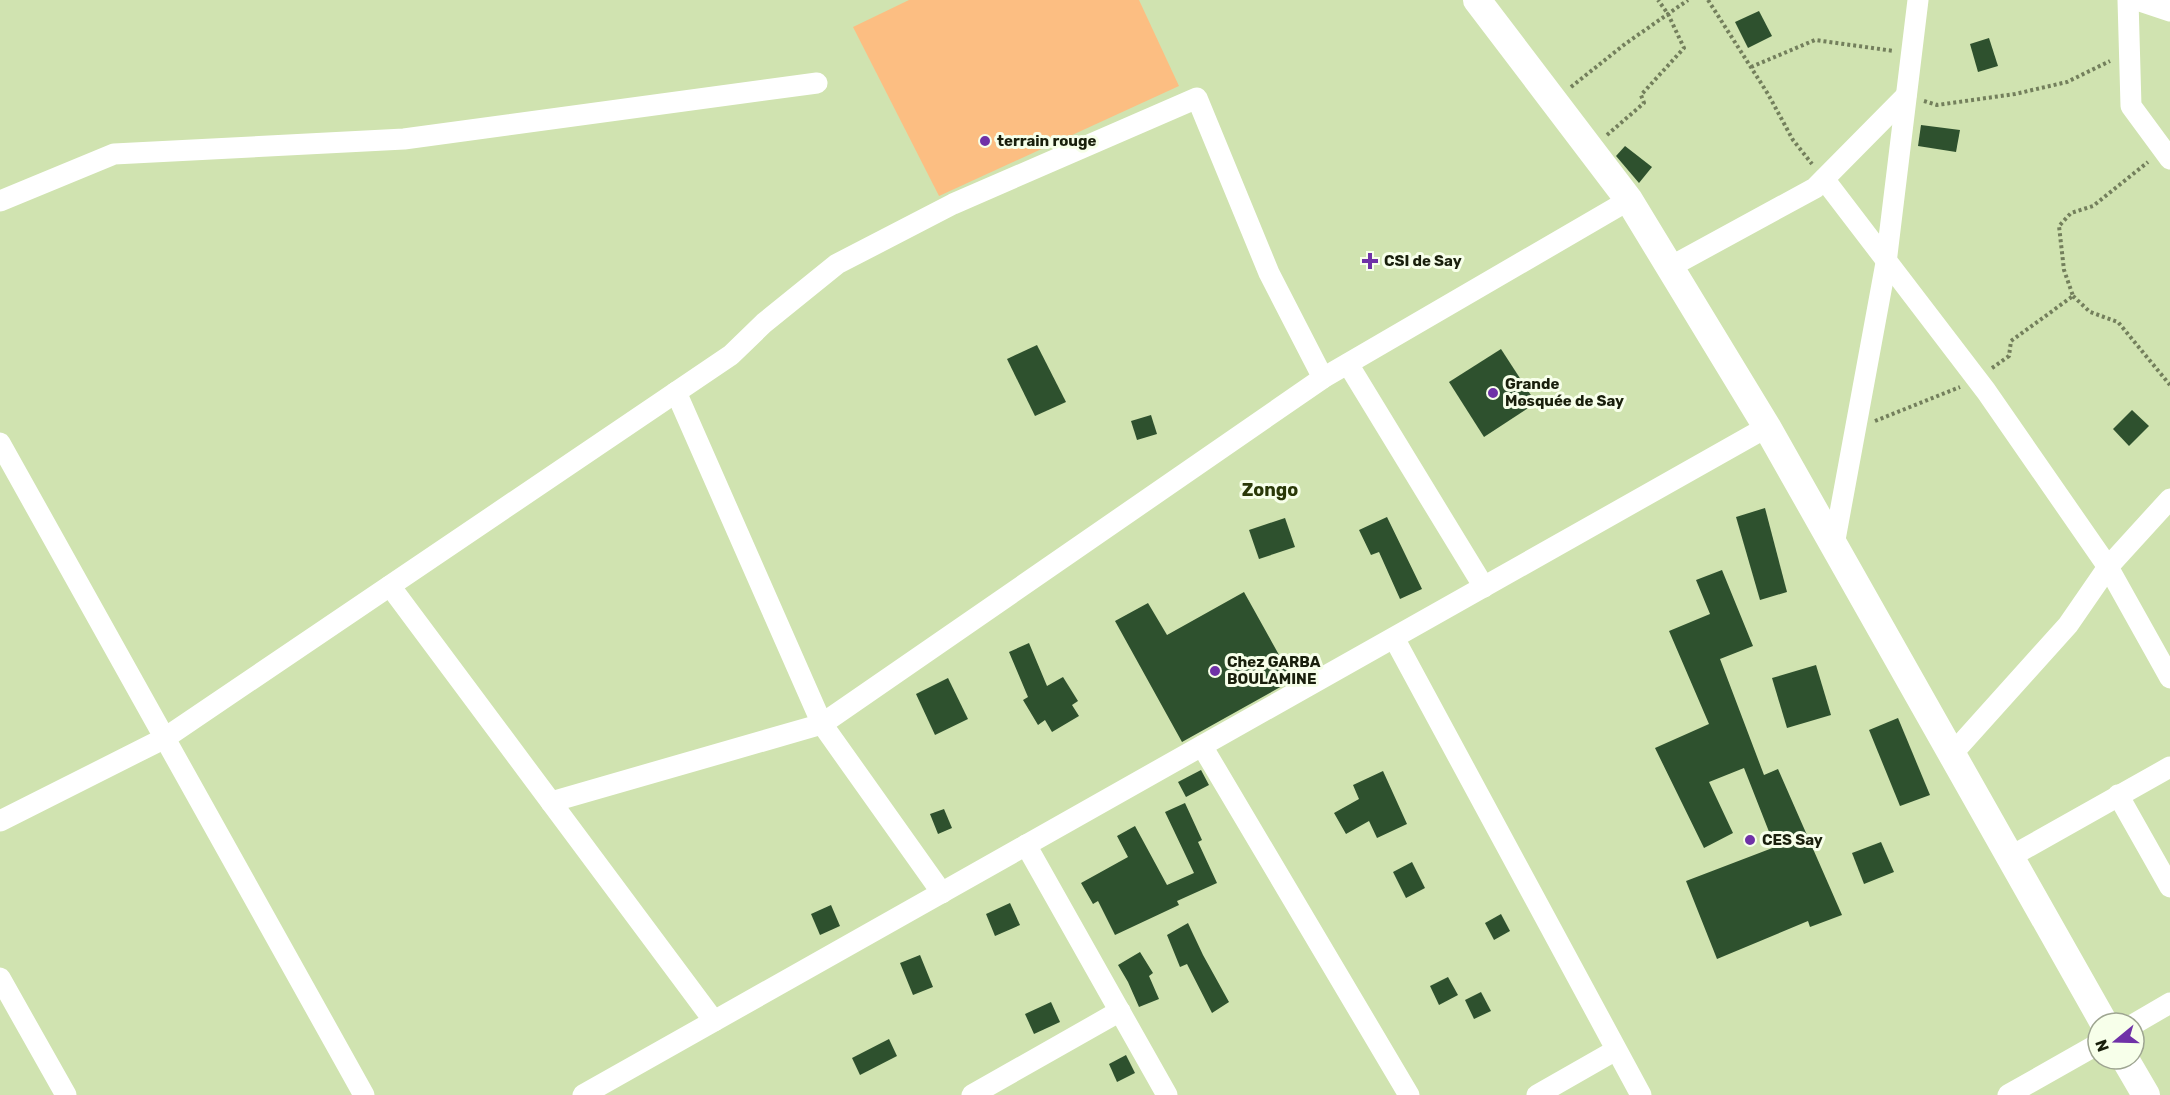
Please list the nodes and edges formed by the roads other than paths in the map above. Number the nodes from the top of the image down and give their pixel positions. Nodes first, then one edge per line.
1 (1918, 0) edge
2 (2128, 0) edge
3 (2138, 0) edge
4 (1482, 2) edge
5 (2170, 11) edge
6 (817, 83) dead end
7 (1906, 96) junction
8 (2167, 155) edge
9 (1824, 179) junction
10 (1629, 200) junction
11 (0, 201) edge
12 (1886, 263) junction
13 (1670, 267) junction
14 (1348, 364) junction
15 (1323, 378) junction
16 (676, 392) junction
17 (1767, 427) junction
18 (0, 443) edge
19 (2170, 499) edge
20 (1834, 544) junction
21 (2108, 567) junction
22 (390, 586) junction
23 (1484, 587) junction
24 (1394, 638) junction
25 (2170, 678) edge
26 (822, 724) junction
27 (165, 738) junction
28 (1202, 746) junction
29 (1952, 754) junction
30 (2170, 767) edge
31 (2118, 795) junction
32 (551, 802) junction
33 (0, 820) edge
34 (1026, 845) junction
35 (2010, 856) junction
36 (2170, 887) edge
37 (942, 893) junction
38 (0, 978) edge
39 (2170, 1003) edge
40 (1120, 1011) junction
41 (2097, 1011) edge
42 (2146, 1017) edge
43 (714, 1022) junction
44 (1616, 1050) junction
45 (2086, 1051) edge
46 (2132, 1071) edge
47 (66, 1095) edge
48 (364, 1095) edge
49 (583, 1095) edge
50 (972, 1095) edge
51 (1167, 1095) edge
52 (1409, 1095) edge
53 (1537, 1095) edge
54 (1641, 1095) edge
55 (2008, 1095) edge
56 (2146, 1095) edge

1 - 7 street
2 - 8 street
3 - 5 street
4 - 10 street
6 - 11 street
7 - 9 street
7 - 12 street
9 - 12 street
9 - 13 street
10 - 13 street
10 - 14 street
12 - 20 street
12 - 21 street
13 - 17 street
14 - 15 street
14 - 23 street
15 - 16 street
15 - 26 street
16 - 22 street
16 - 26 street
17 - 20 street
17 - 23 street
18 - 27 street
19 - 21 street
20 - 29 street
21 - 25 street
21 - 29 street
22 - 27 street
22 - 32 street
23 - 24 street
24 - 28 street
24 - 44 street
26 - 32 street
26 - 37 street
27 - 33 street
27 - 48 street
28 - 34 street
28 - 52 street
29 - 35 street
30 - 31 street
31 - 35 street
31 - 36 street
32 - 43 street
34 - 37 street
34 - 40 street
35 - 41 street
37 - 43 street
38 - 47 street
39 - 42 street
40 - 50 street
40 - 51 street
43 - 49 street
44 - 53 street
44 - 54 street
45 - 55 street
46 - 56 street

